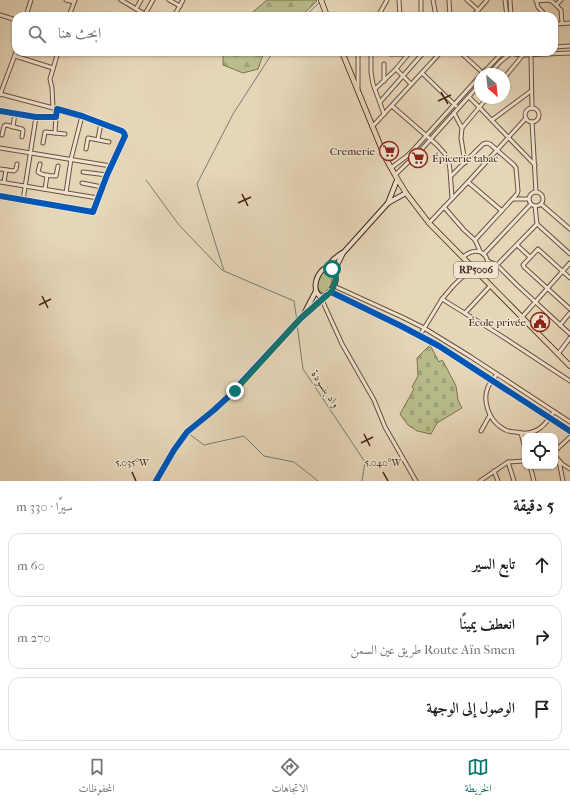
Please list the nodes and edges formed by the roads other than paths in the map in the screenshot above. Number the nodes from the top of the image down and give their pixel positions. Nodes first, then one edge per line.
1 (31, 0) edge
2 (66, 0) edge
3 (121, 0) edge
4 (141, 0) edge
5 (153, 0) edge
6 (169, 0) edge
7 (183, 0) edge
8 (387, 0) edge
9 (399, 0) edge
10 (421, 0) edge
11 (433, 0) edge
12 (449, 0) edge
13 (467, 0) edge
14 (487, 0) edge
15 (505, 0) edge
16 (510, 0) edge
17 (561, 0) edge
18 (74, 1) edge
19 (321, 1) edge
20 (536, 1) edge
21 (556, 4) junction
22 (180, 6) junction
23 (136, 9) junction
24 (478, 10) joint
25 (27, 12) edge
26 (70, 12) edge
27 (142, 12) edge
28 (148, 12) edge
29 (176, 12) edge
30 (325, 12) edge
31 (380, 12) edge
32 (400, 12) edge
33 (422, 12) edge
34 (435, 12) edge
35 (450, 12) edge
36 (506, 12) edge
37 (512, 12) edge
38 (542, 12) edge
39 (0, 15) edge
40 (12, 19) edge
41 (562, 23) junction
42 (570, 23) edge
43 (558, 24) edge
44 (570, 46) edge
45 (558, 47) edge
46 (558, 53) edge
47 (570, 53) edge
48 (15, 56) edge
49 (21, 56) edge
50 (57, 56) edge
51 (344, 56) edge
52 (358, 56) edge
53 (371, 56) edge
54 (407, 56) edge
55 (420, 56) edge
56 (437, 56) edge
57 (464, 56) edge
58 (500, 56) edge
59 (506, 56) edge
60 (522, 56) edge
61 (531, 56) edge
62 (384, 64) dead end
63 (53, 68) junction
64 (476, 68) edge
65 (488, 68) edge
66 (495, 68) edge
67 (396, 69) junction
68 (510, 71) edge
69 (422, 73) junction
70 (403, 76) junction
71 (384, 81) junction
72 (474, 83) edge
73 (411, 84) junction
74 (375, 89) junction
75 (358, 91) junction
76 (474, 91) edge
77 (531, 91) junction
78 (0, 95) edge
79 (469, 97) junction
80 (380, 102) junction
81 (454, 104) junction
82 (482, 104) edge
83 (392, 106) junction
84 (479, 107) junction
85 (53, 108) junction
86 (459, 108) junction
87 (532, 108) junction
88 (57, 109) junction
89 (0, 111) edge
90 (15, 113) junction
91 (454, 113) junction
92 (384, 114) junction
93 (36, 116) junction
94 (82, 116) junction
95 (56, 117) junction
96 (526, 118) junction
97 (492, 120) junction
98 (532, 122) junction
99 (101, 123) junction
100 (13, 127) junction
101 (372, 127) junction
102 (462, 128) junction
103 (55, 133) junction
104 (66, 134) dead end
105 (2, 135) dead end
106 (426, 136) junction
107 (22, 137) dead end
108 (509, 137) junction
109 (98, 139) junction
110 (430, 140) junction
111 (43, 142) dead end
112 (109, 142) dead end
113 (0, 148) edge
114 (86, 149) dead end
115 (497, 151) junction
116 (30, 152) junction
117 (71, 159) junction
118 (17, 164) dead end
119 (40, 164) dead end
120 (465, 164) junction
121 (535, 165) junction
122 (58, 166) dead end
123 (111, 166) junction
124 (391, 168) junction
125 (0, 169) edge
126 (6, 170) junction
127 (83, 172) dead end
128 (47, 175) junction
129 (107, 175) junction
130 (451, 176) junction
131 (396, 178) junction
132 (0, 182) edge
133 (4, 182) junction
134 (468, 182) junction
135 (82, 183) dead end
136 (26, 186) junction
137 (102, 187) junction
138 (45, 189) junction
139 (536, 192) junction
140 (66, 193) junction
141 (406, 193) junction
142 (0, 196) edge
143 (98, 198) junction
144 (452, 198) junction
145 (529, 198) junction
146 (513, 199) junction
147 (23, 200) junction
148 (388, 203) junction
149 (531, 204) junction
150 (541, 204) junction
151 (535, 206) junction
152 (444, 207) junction
153 (502, 211) junction
154 (429, 222) junction
155 (537, 224) junction
156 (570, 229) edge
157 (475, 240) junction
158 (517, 245) junction
159 (480, 251) junction
160 (343, 253) junction
161 (484, 254) junction
162 (570, 254) edge
163 (463, 257) junction
164 (530, 257) junction
165 (488, 261) junction
166 (570, 263) edge
167 (497, 265) junction
168 (473, 267) junction
169 (326, 268) junction
170 (563, 271) junction
171 (335, 274) junction
172 (480, 274) junction
173 (570, 278) edge
174 (334, 286) junction
175 (491, 286) junction
176 (547, 289) junction
177 (316, 291) junction
178 (331, 292) junction
179 (327, 295) junction
180 (442, 299) junction
181 (322, 300) junction
182 (535, 302) junction
183 (570, 310) edge
184 (465, 313) junction
185 (570, 313) edge
186 (522, 317) junction
187 (301, 318) junction
188 (560, 325) junction
189 (424, 328) junction
190 (570, 334) edge
191 (420, 335) junction
192 (570, 338) edge
193 (558, 354) junction
194 (570, 366) edge
195 (497, 374) junction
196 (492, 380) junction
197 (570, 381) edge
198 (554, 412) junction
199 (490, 415) junction
200 (549, 418) junction
201 (570, 422) edge
202 (481, 431) dead end
203 (570, 431) edge
204 (521, 433) junction
205 (522, 437) edge
206 (570, 437) edge
207 (558, 448) edge
208 (522, 461) edge
209 (559, 461) joint
210 (508, 462) junction
211 (531, 469) edge
212 (570, 469) edge
213 (494, 471) junction
214 (156, 481) edge
215 (416, 481) edge
216 (481, 481) edge
217 (498, 481) edge
218 (514, 481) edge
219 (534, 481) edge
220 (563, 481) edge

1 - 25 street
2 - 18 street
3 - 23 street
4 - 23 street
5 - 28 street
6 - 22 street
7 - 22 street
8 - 31 street
9 - 32 street
10 - 33 street
11 - 34 street
12 - 35 street
13 - 24 street
14 - 24 street
15 - 36 street
16 - 37 street
17 - 21 street
18 - 26 street
19 - 30 main road
20 - 21 street
20 - 38 street
21 - 41 street
22 - 29 street
23 - 27 street
39 - 40 street
41 - 42 street
41 - 43 street
44 - 45 street
46 - 47 street
48 - 78 street
49 - 63 street
50 - 63 street
51 - 75 main road, RP5006
52 - 75 street
53 - 74 street
54 - 67 street
55 - 70 street
56 - 69 street
57 - 64 street
58 - 65 street
59 - 66 street
60 - 68 street
61 - 77 street
62 - 71 street
63 - 85 street
67 - 70 street
67 - 71 street
69 - 73 street
69 - 81 street
70 - 73 street
70 - 80 street
71 - 74 street
72 - 81 street
73 - 83 street
74 - 80 street
75 - 101 main road, RP5006
76 - 79 street
77 - 87 street
77 - 97 street
78 - 85 street
79 - 84 street
79 - 86 street
80 - 92 street
81 - 86 street
81 - 106 street
82 - 84 street
83 - 92 street
83 - 106 street
84 - 97 street
84 - 102 street
85 - 88 street
86 - 91 street
87 - 96 street
87 - 98 street
88 - 94 street
88 - 95 street
89 - 90 street
90 - 93 street
90 - 100 street
91 - 102 street
91 - 110 street
92 - 101 street
93 - 95 street
93 - 116 street
94 - 99 street
94 - 117 street
95 - 103 street
96 - 98 street
96 - 108 street
97 - 108 street
98 - 121 street
99 - 109 street
99 - 123 street
100 - 105 street
100 - 107 street
101 - 124 main road, RP5006
102 - 120 street
103 - 104 street
103 - 111 street
106 - 110 street
106 - 124 street
108 - 115 street
108 - 121 street
109 - 112 street
109 - 114 street
110 - 130 street
110 - 131 street
113 - 116 street
115 - 120 street
115 - 134 street
115 - 146 street
116 - 117 street
116 - 136 street
117 - 123 street
117 - 140 street
118 - 126 street
119 - 128 street
120 - 130 street
121 - 139 street
122 - 128 street
123 - 129 street
124 - 131 main road, RP5006
125 - 126 street
126 - 133 street
127 - 129 street
128 - 138 street
129 - 137 street
130 - 144 street
131 - 141 main road, RP5006
131 - 148 street
132 - 133 street
133 - 136 street
134 - 144 street
134 - 153 street
135 - 137 street
136 - 138 street
136 - 147 street
137 - 143 street
138 - 140 street
139 - 145 street
139 - 150 street
140 - 143 street
141 - 148 street
141 - 154 main road, RP5006
142 - 147 street
143 - 147 street
144 - 152 street
145 - 146 street
145 - 149 street
146 - 153 street
148 - 160 street
149 - 151 street
149 - 161 street
150 - 151 street
150 - 156 street
151 - 155 street
152 - 154 street
152 - 157 street
153 - 157 street
154 - 163 main road, RP5006
155 - 158 street
155 - 162 street
157 - 159 street
158 - 164 street
158 - 167 street
159 - 161 street
159 - 163 street
160 - 169 street
160 - 171 street
161 - 165 street
163 - 168 main road, RP5006
164 - 170 street
164 - 176 street
165 - 167 street
165 - 172 street
166 - 170 street
167 - 182 street
168 - 172 main road, RP5006
168 - 180 street
169 - 171 street
169 - 177 street
170 - 173 street
170 - 176 street
171 - 174 street
172 - 175 main road, RP5006
174 - 178 street
174 - 189 street
175 - 184 street
175 - 186 main road, RP5006
176 - 182 street
176 - 183 street
177 - 179 street
177 - 187 street
178 - 179 street
178 - 191 street
179 - 181 street
180 - 184 street
180 - 189 street
181 - 187 street
181 - 215 street
182 - 186 street
182 - 188 street
184 - 197 street
185 - 188 street
186 - 193 main road, RP5006
187 - 214 street
188 - 190 street
189 - 191 street
189 - 195 street
191 - 196 street
192 - 193 street
193 - 194 main road, RP5006
195 - 196 street
195 - 198 street
196 - 199 street
196 - 200 street
198 - 200 street
198 - 201 street
199 - 202 street
199 - 204 street
200 - 203 street
200 - 204 street
204 - 205 street
206 - 207 street
208 - 210 street
209 - 212 street
209 - 220 street
210 - 213 street
210 - 218 street
211 - 219 street
213 - 216 street
213 - 217 street

